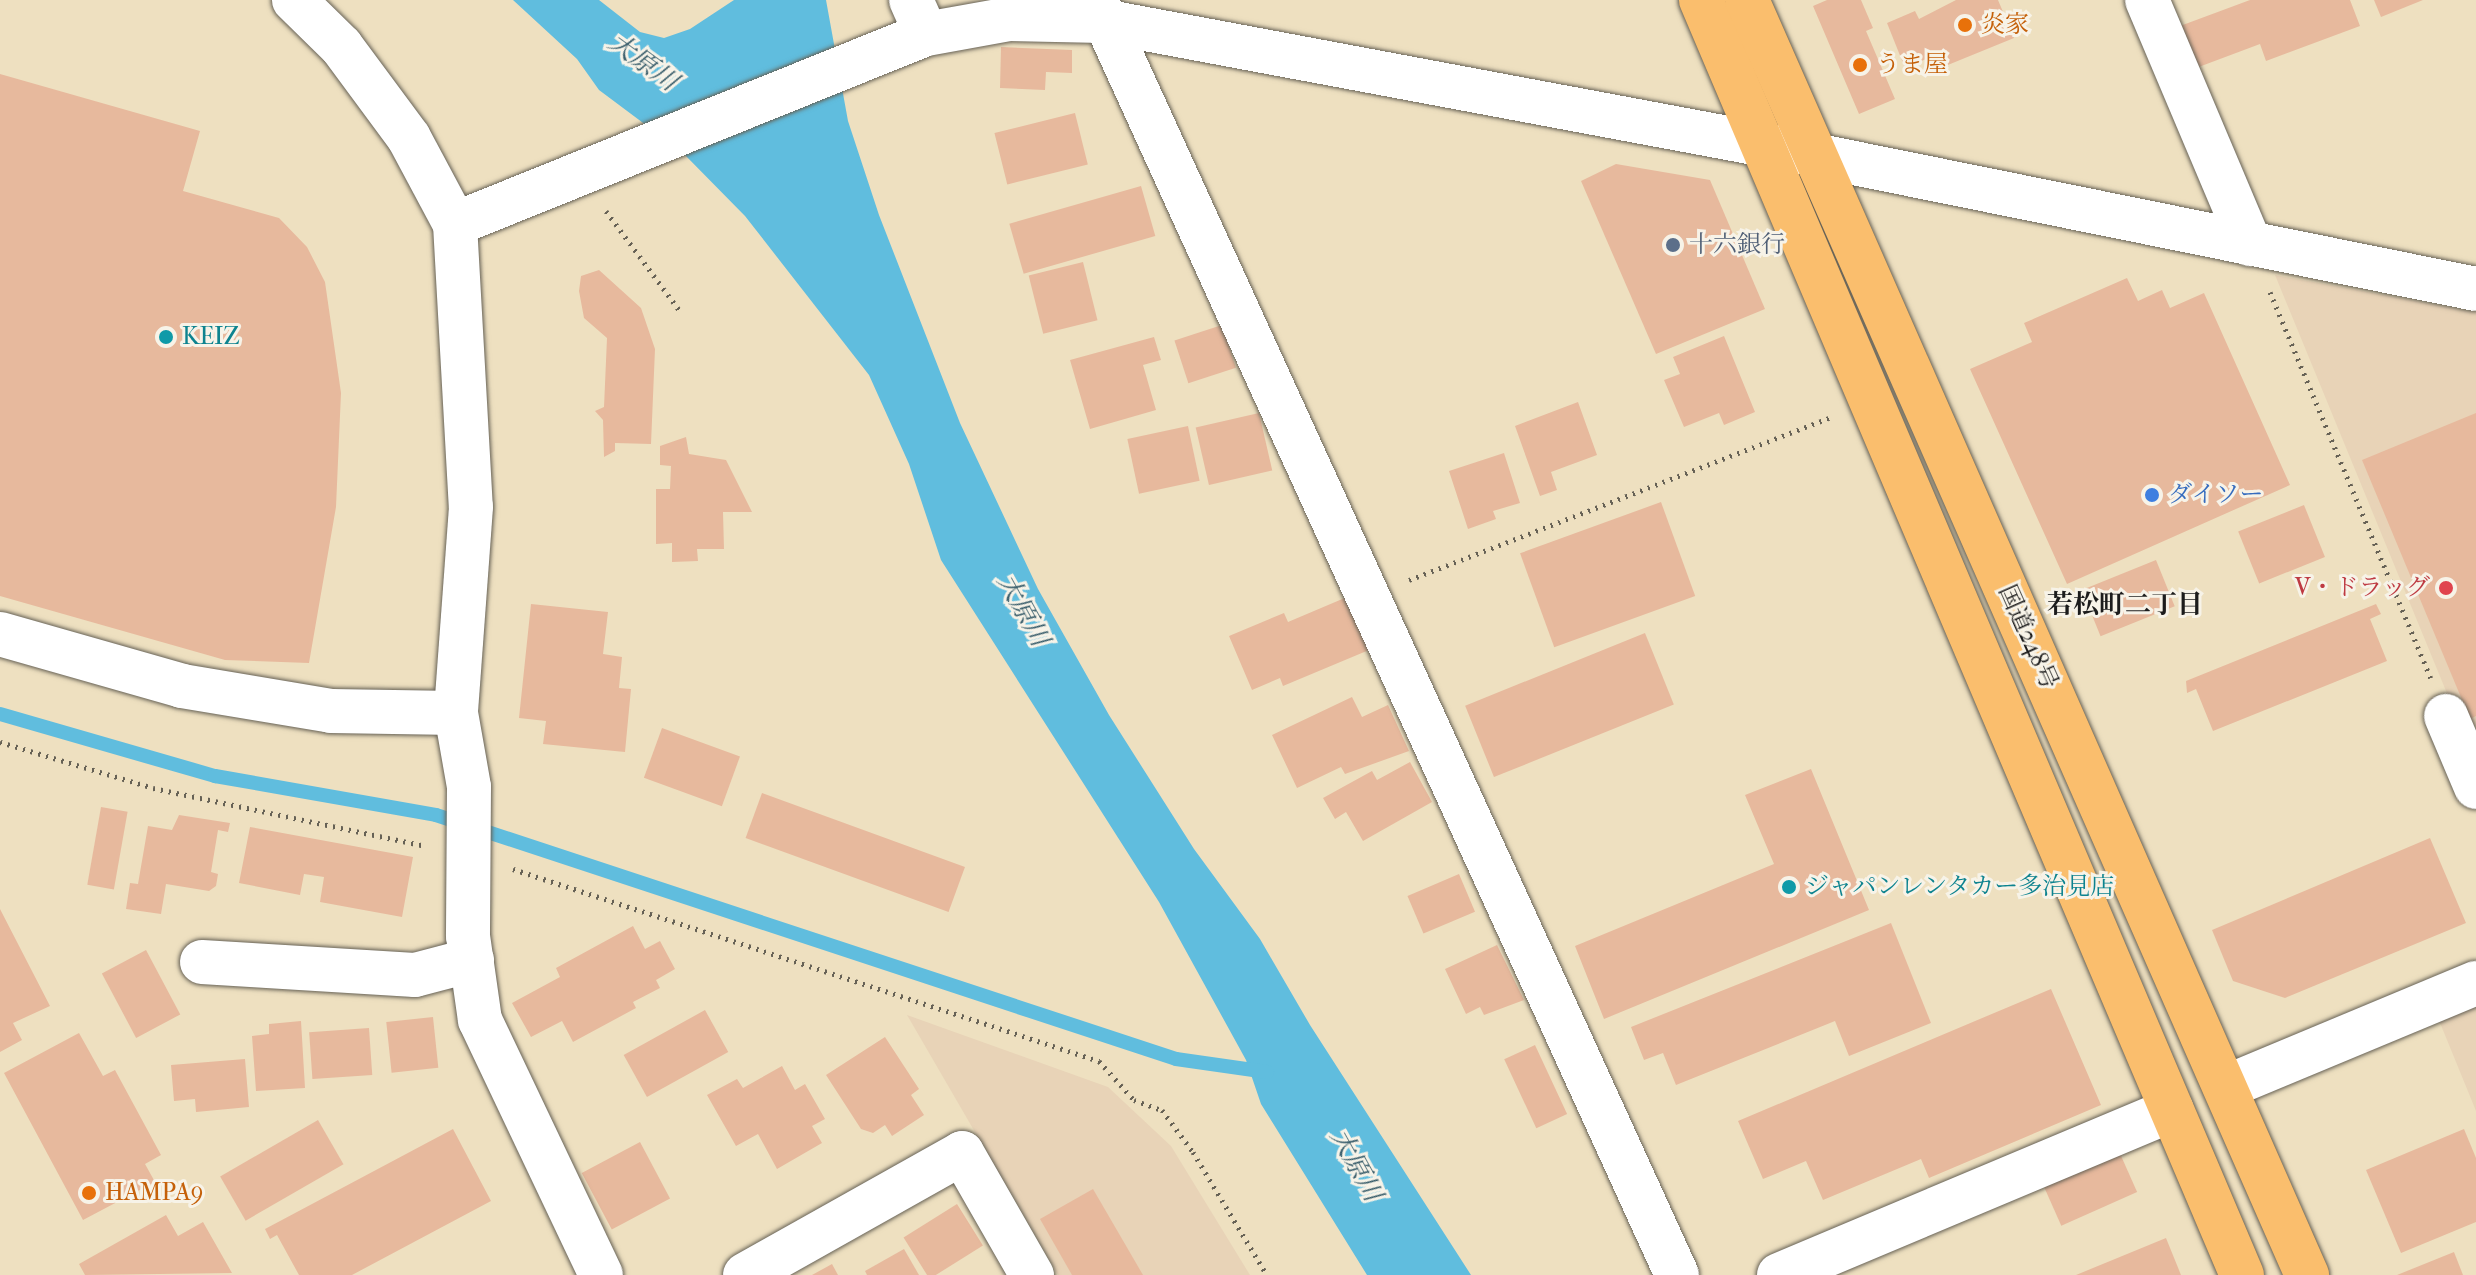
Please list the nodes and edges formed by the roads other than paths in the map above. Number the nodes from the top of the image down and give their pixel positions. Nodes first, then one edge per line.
1 (294, 0) edge
2 (1701, 0) edge
3 (1747, 0) edge
4 (2147, 0) edge
5 (1100, 11) edge
6 (912, 26) edge
7 (1765, 145) junction
8 (1815, 155) junction
9 (455, 224) junction
10 (2250, 244) junction
11 (2476, 289) edge
12 (0, 634) edge
13 (456, 713) junction
14 (2446, 716) road end
15 (2476, 787) edge
16 (472, 960) junction
17 (202, 962) dead end
18 (2476, 983) edge
19 (2226, 1087) junction
20 (2172, 1110) junction
21 (601, 1275) edge
22 (745, 1275) edge
23 (1032, 1275) edge
24 (1677, 1275) edge
25 (1779, 1275) edge
26 (2242, 1275) edge
27 (2307, 1275) edge

1 - 9 street
2 - 7 highway, 国道248号
3 - 8 highway, 国道248号
4 - 10 street
5 - 6 street
5 - 7 street
5 - 24 street
6 - 9 street
7 - 8 street
7 - 20 highway, 国道248号
8 - 10 street
8 - 19 highway, 国道248号
9 - 13 street
10 - 11 street
12 - 13 street
13 - 16 street
14 - 15 street
16 - 17 street
16 - 21 street
18 - 19 street
19 - 27 highway, 国道248号
20 - 25 street
20 - 26 highway, 国道248号
22 - 23 street

